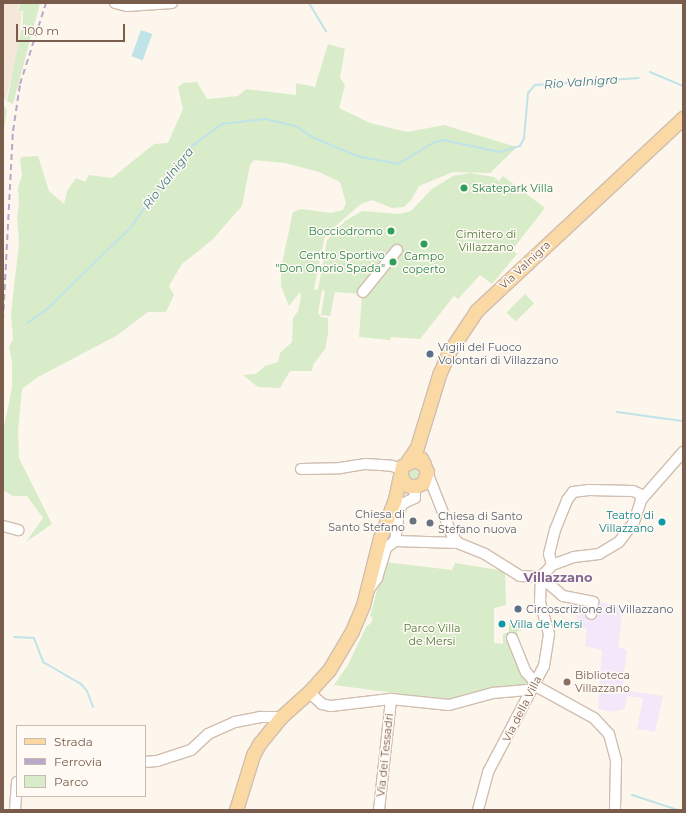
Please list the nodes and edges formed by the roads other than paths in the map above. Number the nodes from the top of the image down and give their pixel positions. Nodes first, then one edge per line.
1 (115, 3) edge
2 (172, 3) edge
3 (683, 118) edge
4 (397, 250) dead end
5 (363, 292) dead end
6 (417, 447) junction
7 (683, 452) edge
8 (403, 468) junction
9 (426, 468) junction
10 (301, 469) dead end
11 (415, 486) junction
12 (435, 494) junction
13 (644, 496) junction
14 (395, 499) junction
15 (3, 526) edge
16 (18, 530) dead end
17 (395, 541) junction
18 (458, 542) junction
19 (552, 565) junction
20 (541, 577) junction
21 (366, 594) junction
22 (591, 614) dead end
23 (512, 638) dead end
24 (532, 685) junction
25 (309, 692) junction
26 (391, 699) junction
27 (281, 717) junction
28 (146, 762) edge
29 (16, 796) edge
30 (15, 810) edge
31 (236, 810) edge
32 (379, 810) edge
33 (478, 810) edge
34 (615, 810) edge

1 - 2 street
3 - 6 main road, Via Valnigra
4 - 5 street
6 - 8 main road, Via Valnigra
6 - 9 main road
7 - 13 street
8 - 9 main road
8 - 10 street
8 - 11 main road
8 - 14 main road
9 - 11 main road
9 - 12 street
11 - 12 street
11 - 14 main road
11 - 17 street
12 - 18 street
13 - 19 street
13 - 19 street
14 - 21 main road
15 - 16 street
17 - 18 street
17 - 21 street
18 - 20 street
19 - 20 street
20 - 22 street
20 - 24 street, Via della Villa
21 - 25 main road
23 - 24 street
24 - 26 street, Via dei Tessadri
24 - 33 street, Via della Villa
24 - 34 street
25 - 26 street, Via dei Tessadri
25 - 27 main road
26 - 32 street, Via dei Tessadri
27 - 28 street
27 - 31 main road
29 - 30 street

